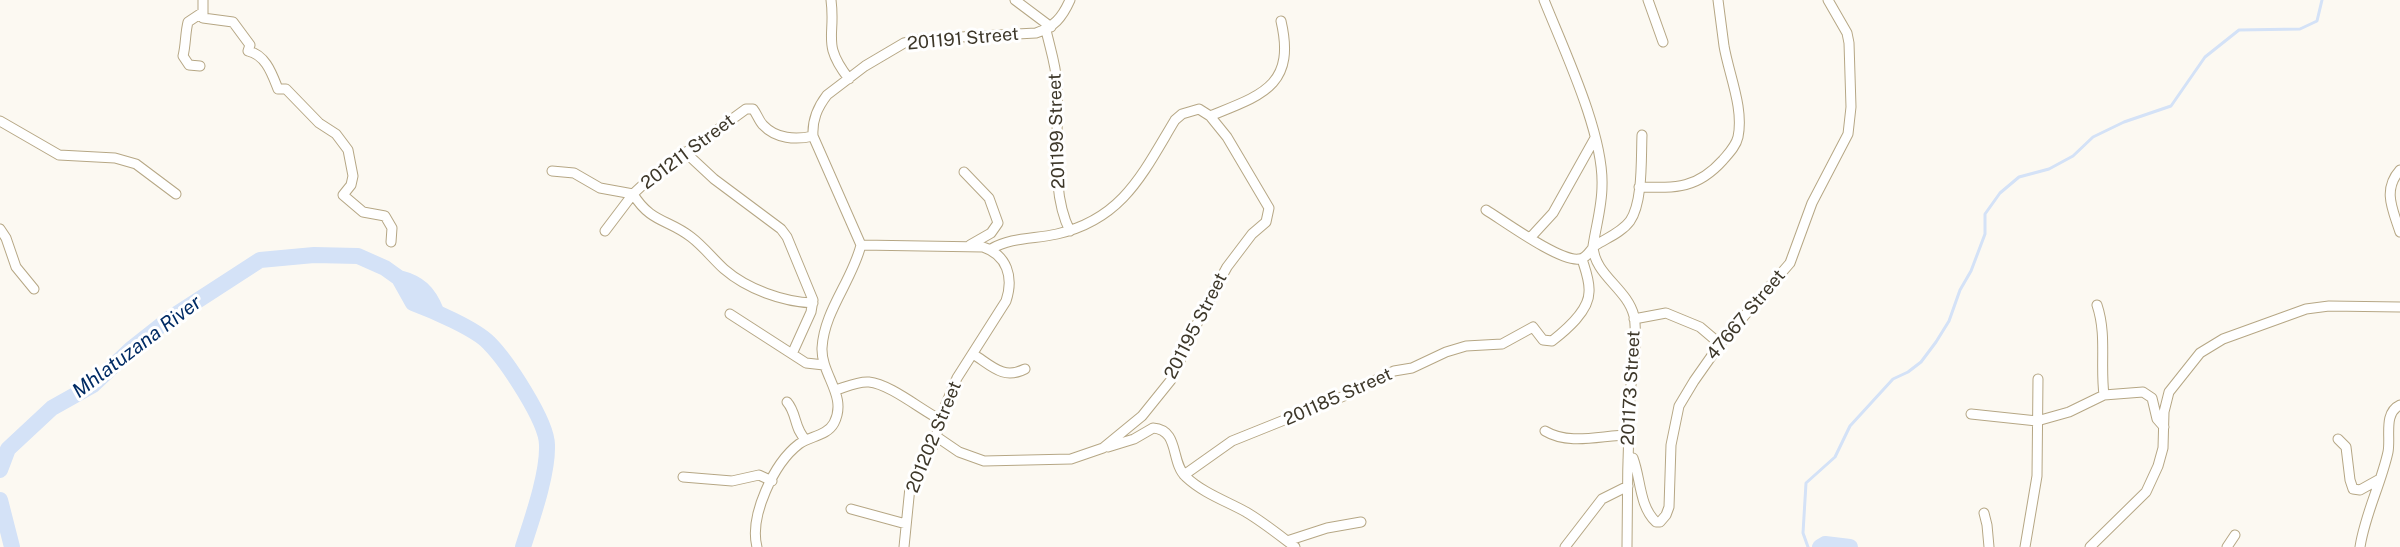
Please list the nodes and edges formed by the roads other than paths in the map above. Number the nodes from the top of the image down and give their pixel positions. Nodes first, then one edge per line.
1 (203, 0) edge
2 (831, 0) edge
3 (1015, 0) edge
4 (1070, 0) edge
5 (1544, 0) edge
6 (1648, 0) edge
7 (1718, 0) edge
8 (1828, 0) edge
9 (203, 12) junction
10 (1281, 21) dead end
11 (1048, 28) junction
12 (1663, 42) dead end
13 (200, 66) dead end
14 (849, 79) junction
15 (1210, 116) junction
16 (0, 121) edge
17 (1642, 135) dead end
18 (813, 136) junction
19 (1595, 138) junction
20 (685, 152) junction
21 (2400, 170) edge
22 (552, 171) dead end
23 (964, 172) dead end
24 (1639, 187) junction
25 (176, 194) dead end
26 (633, 194) junction
27 (1486, 210) dead end
28 (0, 229) edge
29 (604, 231) dead end
30 (1070, 231) junction
31 (2400, 232) edge
32 (1530, 238) junction
33 (392, 242) dead end
34 (861, 245) junction
35 (968, 246) junction
36 (1593, 247) junction
37 (991, 249) junction
38 (1582, 259) junction
39 (33, 289) dead end
40 (813, 303) junction
41 (2097, 305) dead end
42 (2400, 307) edge
43 (730, 314) dead end
44 (1634, 319) junction
45 (1720, 344) junction
46 (792, 354) junction
47 (973, 354) junction
48 (824, 365) junction
49 (1025, 369) dead end
50 (2038, 379) dead end
51 (836, 390) junction
52 (2104, 395) junction
53 (787, 402) dead end
54 (2400, 405) edge
55 (1971, 414) dead end
56 (941, 420) junction
57 (2037, 421) junction
58 (2164, 427) junction
59 (1545, 431) dead end
60 (1629, 435) junction
61 (937, 436) junction
62 (2338, 439) dead end
63 (806, 440) junction
64 (1103, 448) junction
65 (1628, 460) junction
66 (1184, 475) junction
67 (683, 477) dead end
68 (2378, 480) junction
69 (772, 481) junction
70 (1628, 486) junction
71 (851, 509) dead end
72 (1983, 513) dead end
73 (1361, 522) dead end
74 (906, 524) junction
75 (2235, 535) dead end
76 (1291, 544) edge
77 (757, 547) edge
78 (904, 547) edge
79 (1564, 547) edge
80 (1627, 547) edge
81 (1989, 547) edge
82 (2025, 547) edge
83 (2090, 547) edge
84 (2227, 547) edge
85 (2360, 547) edge

1 - 9 street
2 - 14 street
3 - 11 street
4 - 11 street
5 - 19 street
6 - 12 street
7 - 24 street
8 - 45 street, 47667 Street
9 - 13 street
9 - 33 street
10 - 15 street
11 - 14 street, 201191 Street
11 - 30 street, 201199 Street
14 - 18 street, 201191 Street
15 - 30 street
15 - 64 street, 201195 Street
16 - 25 street
17 - 24 street
18 - 20 street, 201211 Street
18 - 34 street
19 - 32 street
19 - 36 street
20 - 26 street, 201211 Street
20 - 40 street
21 - 31 street
22 - 26 street
23 - 35 street
24 - 36 street
26 - 29 street, 201211 Street
26 - 40 street
27 - 32 street
28 - 39 street
30 - 37 street
32 - 38 street
34 - 35 street
34 - 48 street
35 - 37 street
36 - 38 street
36 - 44 street, 201173 Street
37 - 47 street, 201202 Street
38 - 66 street, 201185 Street
40 - 46 street
41 - 52 street
42 - 58 street
43 - 46 street
44 - 45 street
44 - 60 street, 201173 Street
45 - 65 street, 47667 Street
46 - 48 street
47 - 49 street
47 - 56 street, 201202 Street
48 - 51 street
50 - 57 street
51 - 56 street
51 - 63 street
52 - 57 street
52 - 58 street
53 - 63 street
54 - 68 street
55 - 57 street
56 - 61 street, 201202 Street
57 - 82 street
58 - 83 street
59 - 60 street
60 - 65 street, 201173 Street
61 - 64 street, 201195 Street
61 - 74 street, 201202 Street
62 - 68 street
63 - 69 street
64 - 66 street
65 - 70 street, 201173 Street
66 - 76 street
67 - 69 street
68 - 85 street
69 - 77 street
70 - 79 street
70 - 80 street, 201173 Street
71 - 74 street
72 - 81 street
73 - 76 street
74 - 78 street, 201202 Street
75 - 84 street

